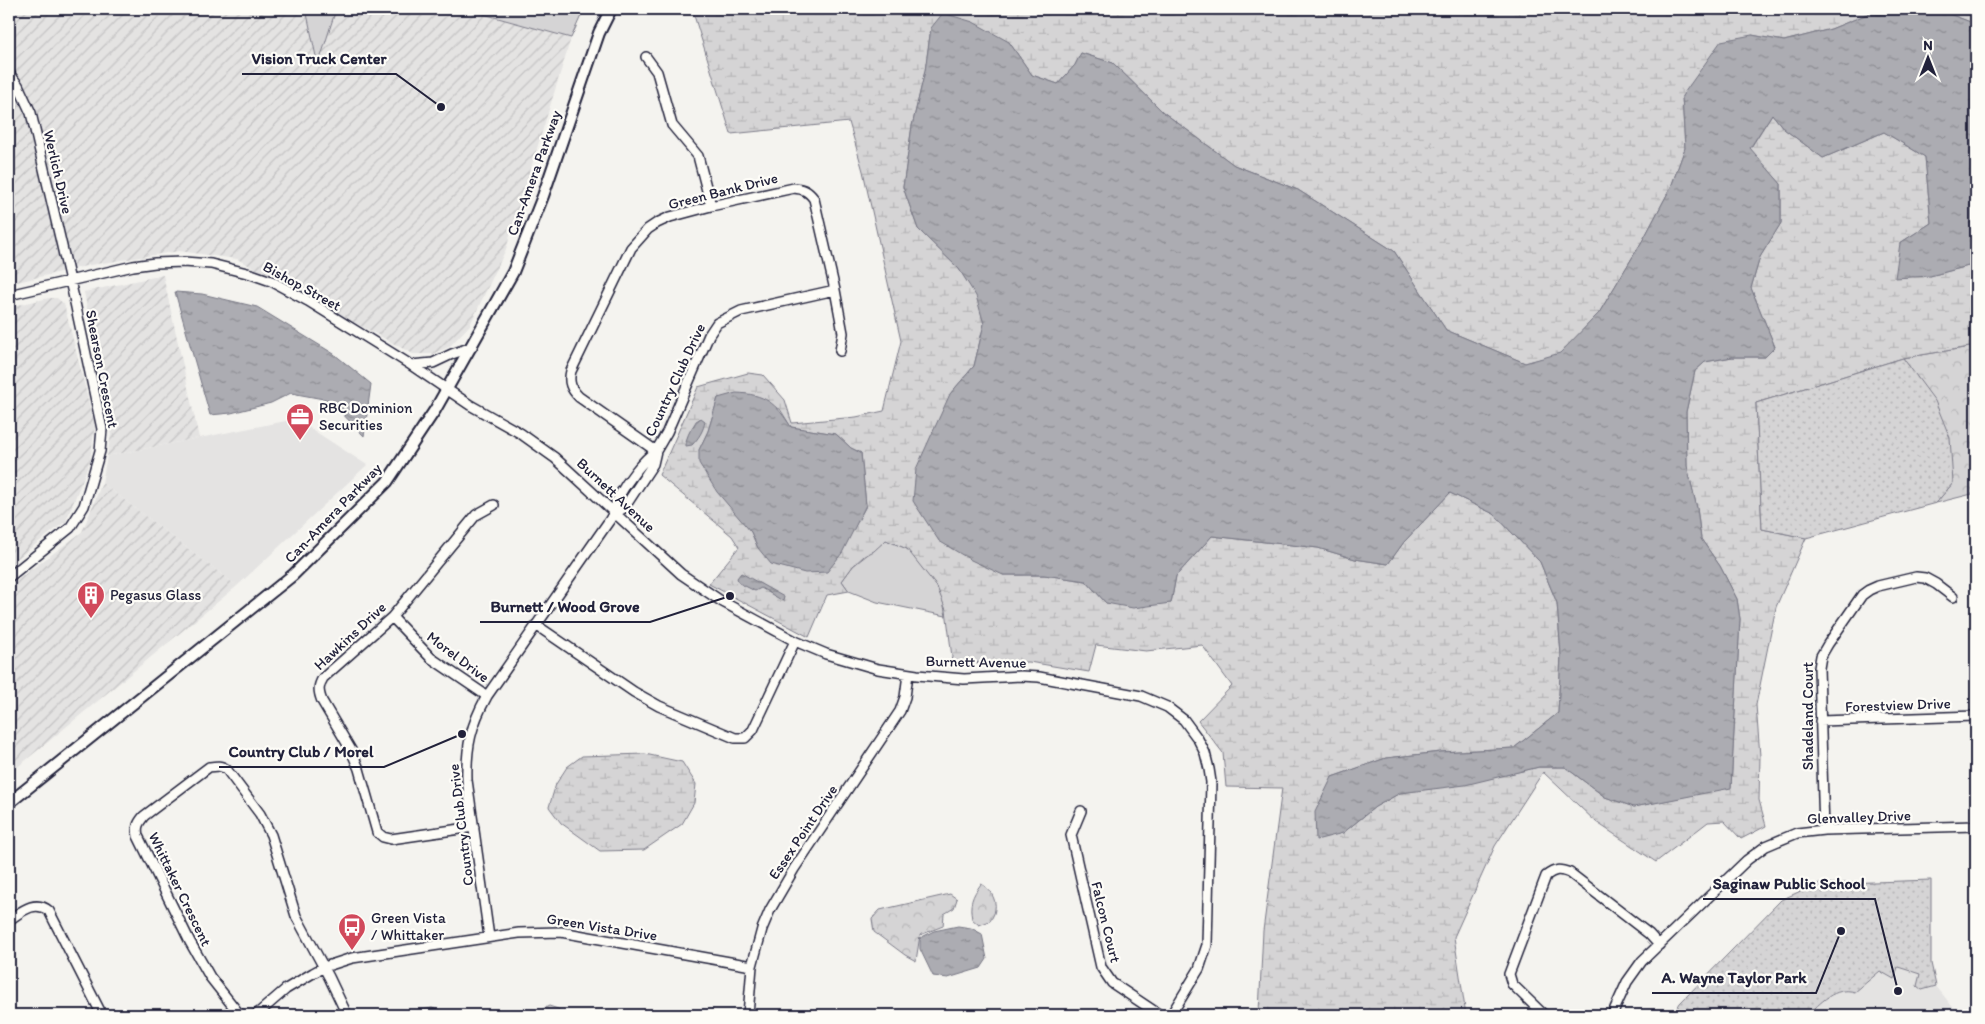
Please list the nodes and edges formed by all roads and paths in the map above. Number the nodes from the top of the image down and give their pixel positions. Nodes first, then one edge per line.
1 (611, 9) edge
2 (646, 57) dead end
3 (9, 73) edge
4 (711, 206) junction
5 (70, 281) junction
6 (835, 290) junction
7 (9, 295) edge
8 (472, 347) junction
9 (840, 351) dead end
10 (411, 365) junction
11 (447, 389) junction
12 (656, 451) junction
13 (494, 506) dead end
14 (614, 514) junction
15 (9, 577) edge
16 (1953, 597) dead end
17 (392, 618) junction
18 (536, 625) junction
19 (795, 641) junction
20 (908, 674) junction
21 (487, 696) junction
22 (1976, 716) edge
23 (1820, 721) junction
24 (9, 802) edge
25 (1081, 811) dead end
26 (1976, 826) edge
27 (474, 828) junction
28 (1824, 830) junction
29 (9, 920) edge
30 (489, 937) junction
31 (1659, 945) junction
32 (752, 966) junction
33 (324, 967) junction
34 (102, 1015) edge
35 (240, 1015) edge
36 (256, 1015) edge
37 (347, 1015) edge
38 (748, 1015) edge
39 (1160, 1015) edge
40 (1171, 1015) edge
41 (1544, 1015) edge
42 (1612, 1015) edge

1 - 8 main road, Can-Amera Parkway
2 - 4 street
3 - 5 street, Werlich Drive
4 - 6 street, Green Bank Drive
4 - 12 street, Green Bank Drive
5 - 7 street, Bishop Street
5 - 10 street, Bishop Street
5 - 15 street, Shearson Crescent
6 - 9 street, Green Bank Drive
6 - 12 street, Country Club Drive
8 - 10 street
8 - 11 main road, Can-Amera Parkway
10 - 11 street, Bishop Street
11 - 14 street, Burnett Avenue
11 - 24 main road, Can-Amera Parkway
12 - 14 street, Country Club Drive
13 - 17 street, Hawkins Drive
14 - 18 street, Country Club Drive
14 - 19 street, Burnett Avenue
16 - 23 street, Shadeland Court
17 - 21 street, Morel Drive
17 - 27 street, Hawkins Drive
18 - 19 street
18 - 21 street, Country Club Drive
19 - 20 street, Burnett Avenue
20 - 32 street, Essex Point Drive
20 - 40 street, Burnett Avenue
21 - 27 street, Country Club Drive
22 - 23 street, Forestview Drive
23 - 28 street, Shadeland Court
25 - 39 street, Falcon Court
26 - 28 street, Glenvalley Drive
27 - 30 street, Country Club Drive
28 - 31 street, Glenvalley Drive
29 - 34 street
30 - 32 street, Green Vista Drive
30 - 33 street, Green Vista Drive
31 - 41 street
31 - 42 street, Glenvalley Drive
32 - 38 street, Essex Point Drive
33 - 35 street, Whittaker Crescent
33 - 36 street, Green Vista Drive
33 - 37 street

